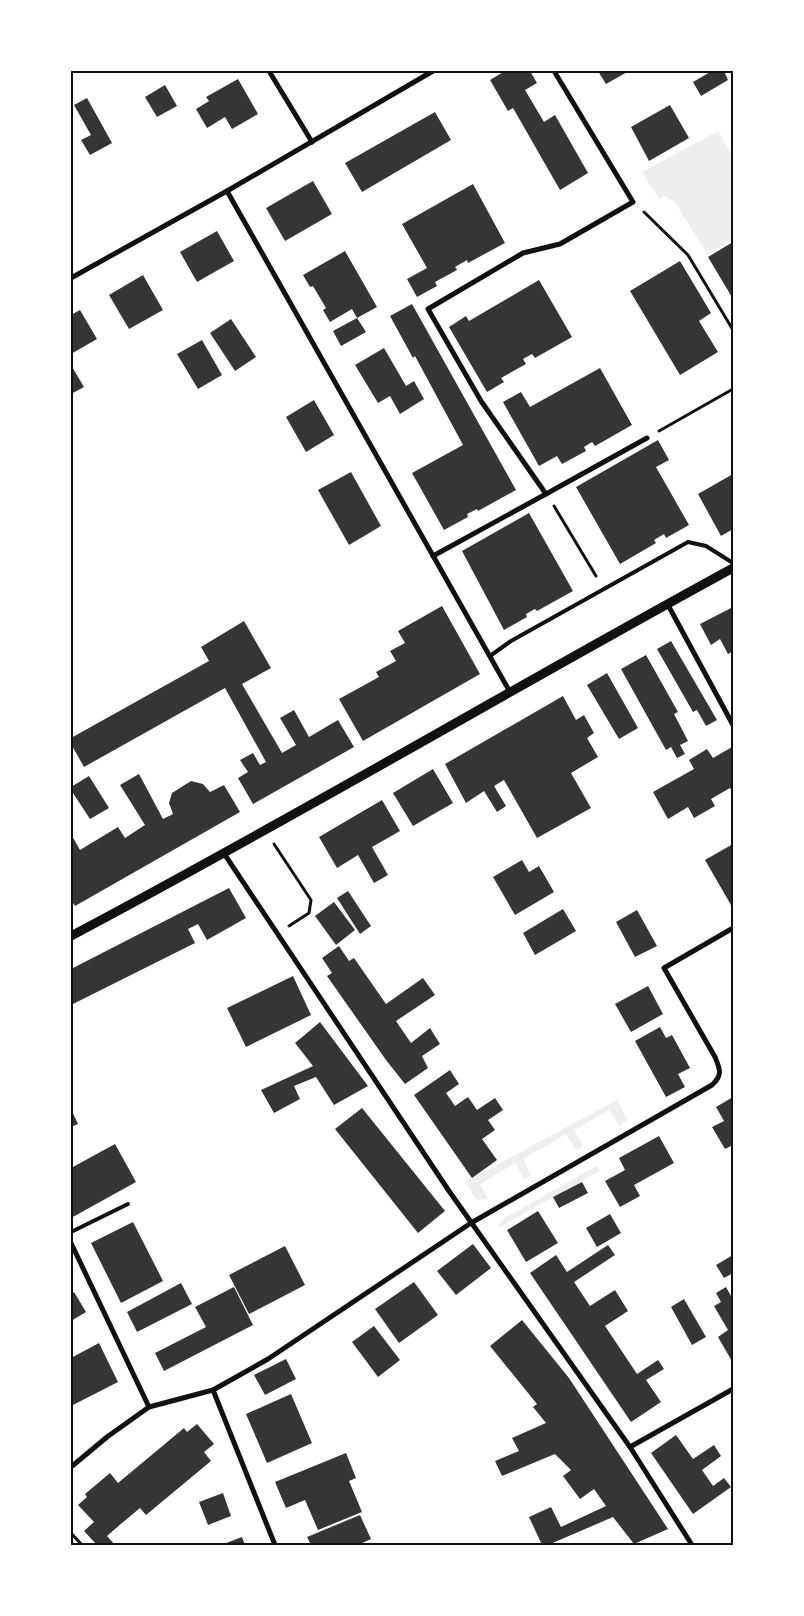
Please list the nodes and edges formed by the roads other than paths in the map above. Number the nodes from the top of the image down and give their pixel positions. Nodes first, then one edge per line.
1 (268, 71) edge
2 (433, 71) edge
3 (554, 71) edge
4 (312, 142) junction
5 (227, 191) junction
6 (71, 278) edge
7 (647, 438) road end
8 (546, 494) junction
9 (433, 556) junction
10 (733, 562) edge
11 (733, 568) edge
12 (668, 605) junction
13 (490, 656) junction
14 (510, 692) junction
15 (733, 725) edge
16 (223, 852) junction
17 (733, 928) edge
18 (71, 936) edge
19 (128, 1204) dead end
20 (471, 1223) junction
21 (71, 1232) edge
22 (71, 1243) edge
23 (733, 1389) edge
24 (213, 1390) junction
25 (149, 1407) junction
26 (630, 1447) junction
27 (71, 1467) edge
28 (275, 1545) edge
29 (692, 1545) edge

1 - 4 street
2 - 4 street
3 - 8 street
4 - 5 street
5 - 6 street
5 - 9 street
7 - 8 street
8 - 9 street
9 - 13 street
10 - 13 lane
11 - 12 street
12 - 14 street
12 - 15 street
13 - 14 street
14 - 16 street
16 - 18 street
16 - 20 street
17 - 20 street
19 - 21 lane
20 - 24 street
20 - 26 street
22 - 25 street
23 - 26 street
24 - 25 street
24 - 28 street
25 - 27 street
26 - 29 street

